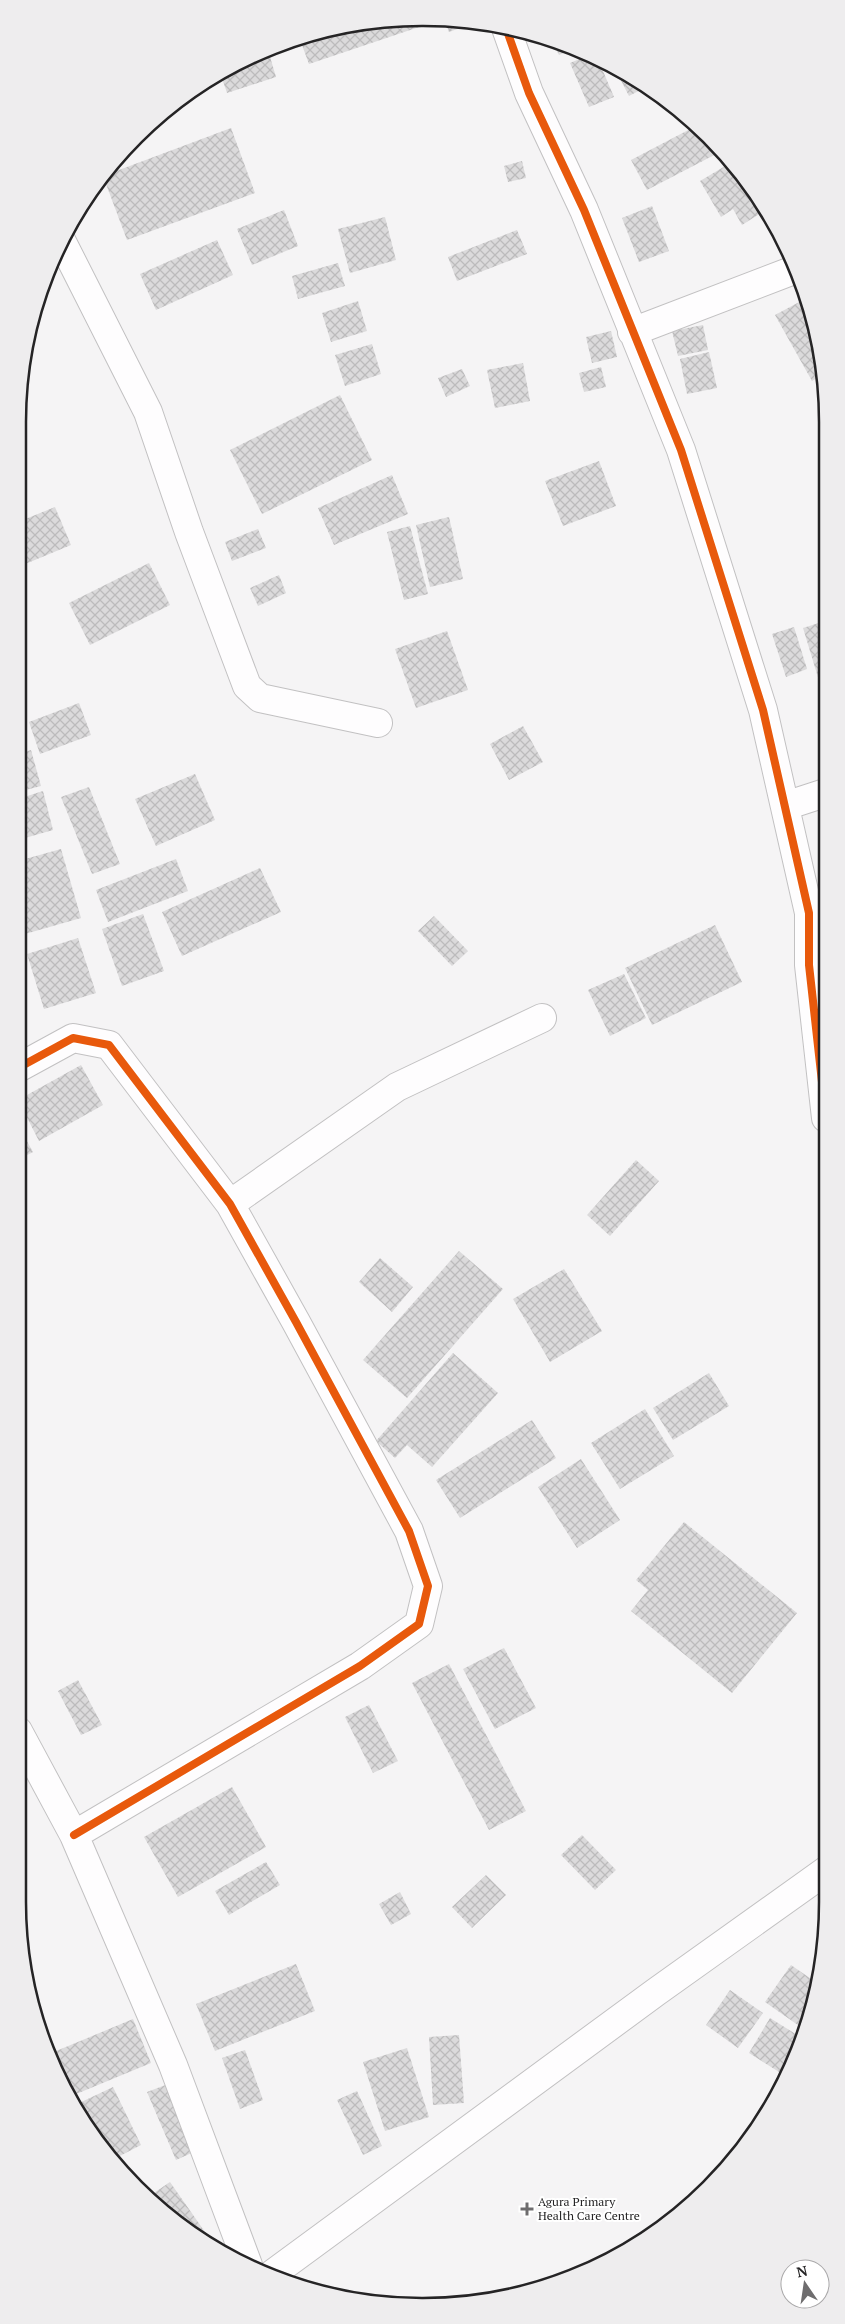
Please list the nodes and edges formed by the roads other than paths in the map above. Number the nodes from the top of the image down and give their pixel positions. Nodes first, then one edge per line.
1 (509, 36) edge
2 (66, 250) edge
3 (789, 272) edge
4 (632, 332) junction
5 (378, 723) dead end
6 (819, 794) edge
7 (785, 806) junction
8 (542, 1018) dead end
9 (819, 1055) edge
10 (26, 1064) edge
11 (230, 1204) junction
12 (26, 1746) edge
13 (74, 1836) junction
14 (819, 1876) edge
15 (245, 2256) edge
16 (277, 2270) edge

1 - 4 street
2 - 5 street
3 - 4 street
4 - 7 street
6 - 7 street
7 - 9 street
8 - 11 street
10 - 11 street
11 - 13 street
12 - 13 street
13 - 15 street
14 - 16 street

